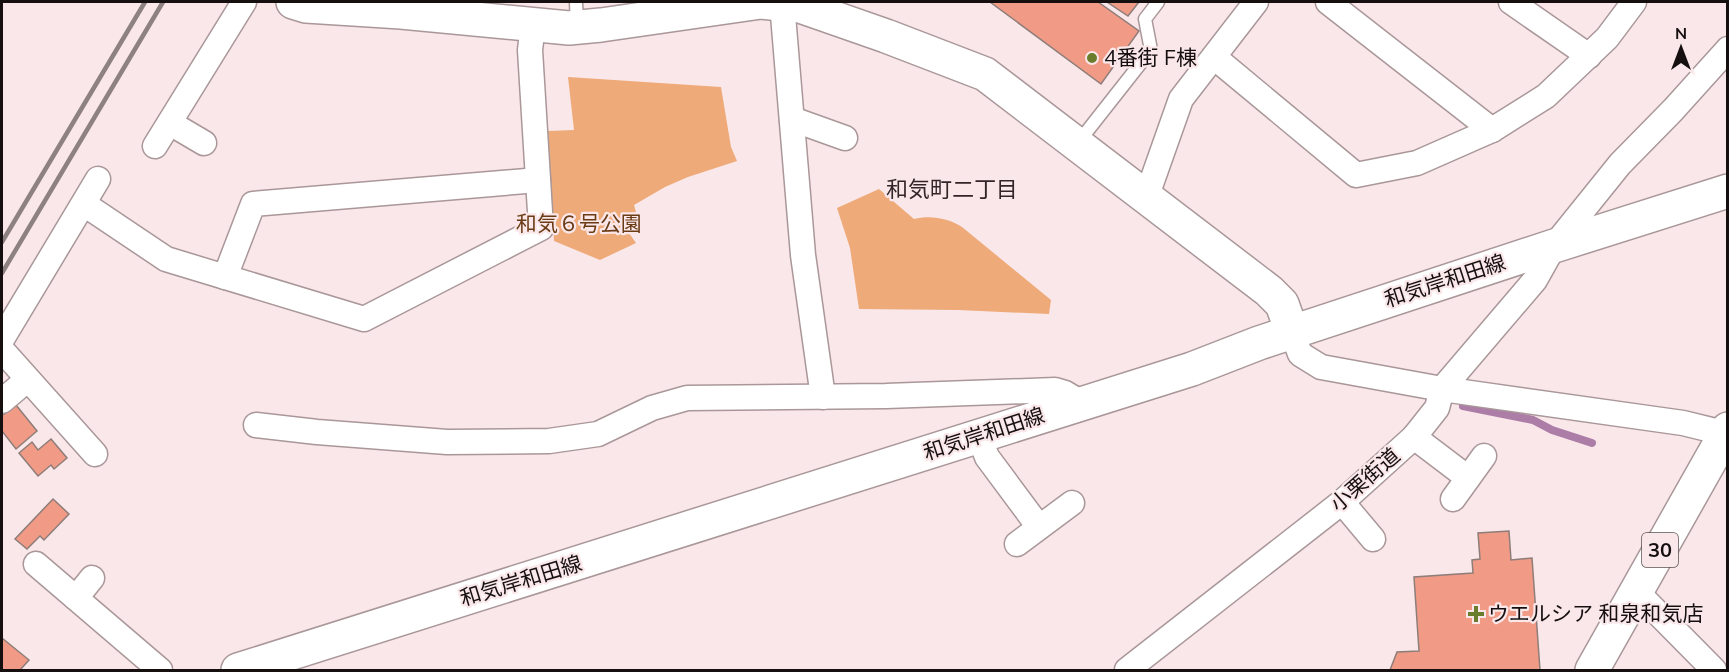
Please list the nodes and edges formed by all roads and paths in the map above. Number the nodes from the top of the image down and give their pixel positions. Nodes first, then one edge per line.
1 (244, 2) edge
2 (293, 2) edge
3 (1158, 2) edge
4 (1256, 2) edge
5 (1328, 2) edge
6 (1511, 2) edge
7 (1634, 2) edge
8 (782, 3) junction
9 (401, 7) edge
10 (576, 14) edge
11 (533, 25) junction
12 (1728, 49) edge
13 (1589, 56) junction
14 (1214, 57) junction
15 (792, 119) junction
16 (170, 123) junction
17 (1492, 130) junction
18 (845, 138) dead end
19 (204, 142) dead end
20 (1076, 145) junction
21 (156, 146) dead end
22 (98, 179) dead end
23 (538, 180) junction
24 (1728, 191) edge
25 (1146, 198) junction
26 (84, 204) junction
27 (1554, 246) junction
28 (225, 277) junction
29 (1292, 332) junction
30 (2, 339) edge
31 (2, 351) edge
32 (27, 380) junction
33 (1442, 389) junction
34 (823, 397) junction
35 (2, 401) edge
36 (1082, 403) junction
37 (256, 425) dead end
38 (1727, 432) edge
39 (979, 436) junction
40 (1414, 437) junction
41 (95, 454) dead end
42 (1484, 456) dead end
43 (1468, 478) junction
44 (1453, 499) dead end
45 (1342, 502) junction
46 (1072, 503) dead end
47 (1039, 527) junction
48 (1373, 539) dead end
49 (1017, 544) dead end
50 (36, 564) dead end
51 (92, 578) dead end
52 (1637, 592) junction
53 (76, 598) junction
54 (160, 670) edge
55 (238, 670) edge
56 (1127, 670) edge
57 (1592, 670) edge
58 (1714, 670) edge

1 - 16 street
2 - 9 main road
3 - 20 lane
4 - 14 street
5 - 17 street
6 - 13 street
7 - 13 street
8 - 10 main road
8 - 15 street
8 - 20 main road
9 - 11 main road
10 - 11 main road
11 - 23 street
12 - 27 street, 小栗街道
13 - 17 street
14 - 17 street
14 - 25 street
15 - 18 street
15 - 34 street
16 - 19 street
16 - 21 street
20 - 25 main road
22 - 26 street
23 - 28 street
23 - 28 street
24 - 27 main road, 和気岸和田線
25 - 29 main road
26 - 28 street
26 - 30 street
27 - 29 main road, 和気岸和田線
27 - 33 street, 小栗街道
29 - 33 street
29 - 36 main road, 和気岸和田線
31 - 32 street
32 - 35 street
32 - 41 street
33 - 38 street
33 - 40 street, 小栗街道
34 - 36 street
34 - 37 street
36 - 39 main road, 和気岸和田線
38 - 52 main road, 30
39 - 47 street
39 - 55 main road, 和気岸和田線
40 - 43 street
40 - 45 street, 小栗街道
42 - 43 street
43 - 44 street
45 - 48 street
45 - 56 street, 小栗街道
46 - 47 street
47 - 49 street
50 - 53 street
51 - 53 street
52 - 57 main road, 30
52 - 58 street
53 - 54 street

